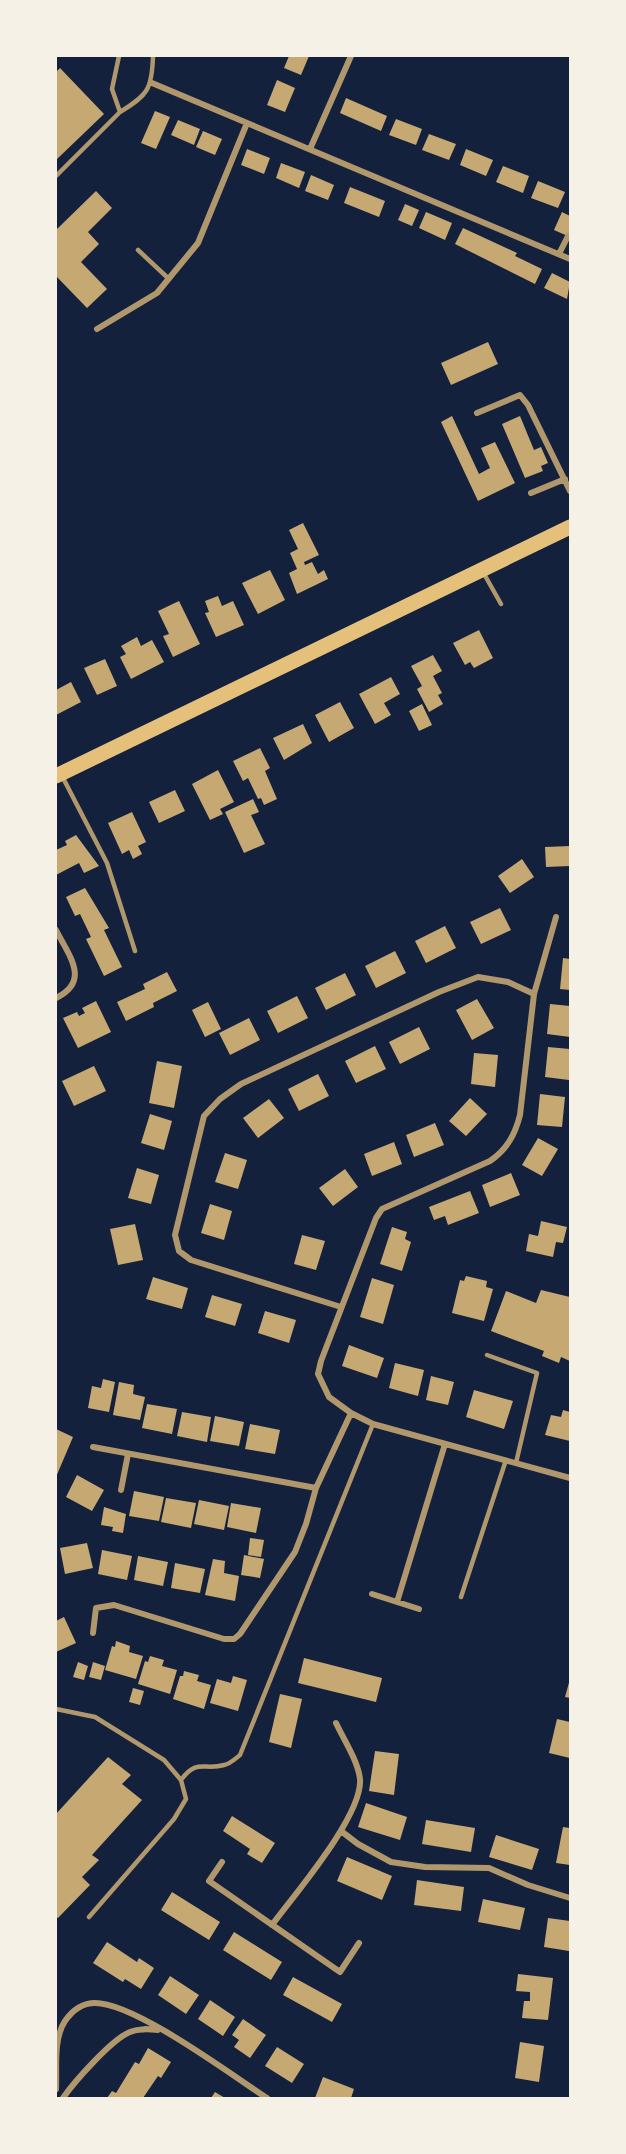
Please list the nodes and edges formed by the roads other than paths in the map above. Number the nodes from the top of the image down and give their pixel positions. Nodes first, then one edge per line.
1 (119, 56) edge
2 (153, 56) edge
3 (351, 56) edge
4 (152, 83) junction
5 (120, 112) junction
6 (247, 123) junction
7 (310, 149) junction
8 (56, 176) edge
9 (568, 236) dead end
10 (138, 250) dead end
11 (559, 254) junction
12 (570, 259) edge
13 (169, 279) junction
14 (96, 329) dead end
15 (477, 412) dead end
16 (565, 479) junction
17 (570, 491) edge
18 (531, 493) dead end
19 (570, 527) edge
20 (482, 569) junction
21 (501, 604) dead end
22 (58, 775) edge
23 (556, 916) dead end
24 (56, 930) edge
25 (135, 951) dead end
26 (534, 994) junction
27 (56, 998) edge
28 (341, 1307) junction
29 (487, 1355) dead end
30 (351, 1413) junction
31 (373, 1424) junction
32 (445, 1444) junction
33 (93, 1447) dead end
34 (128, 1454) junction
35 (506, 1460) junction
36 (516, 1463) junction
37 (570, 1478) edge
38 (316, 1488) junction
39 (121, 1490) dead end
40 (372, 1594) dead end
41 (461, 1597) dead end
42 (397, 1602) junction
43 (419, 1608) dead end
44 (93, 1633) dead end
45 (56, 1709) edge
46 (336, 1724) dead end
47 (181, 1780) junction
48 (341, 1831) junction
49 (222, 1862) dead end
50 (570, 1898) edge
51 (89, 1917) dead end
52 (272, 1925) junction
53 (359, 1944) dead end
54 (165, 2031) junction
55 (56, 2089) edge
56 (63, 2098) edge
57 (267, 2098) edge

1 - 5 lane
2 - 4 lane
3 - 7 street
4 - 5 lane
4 - 6 street
5 - 8 lane
6 - 7 street
6 - 13 street
7 - 11 street
9 - 11 street
10 - 13 lane
11 - 12 street
13 - 14 street
15 - 16 street
16 - 17 street
16 - 18 street
19 - 20 main road
20 - 21 lane
20 - 22 main road
22 - 25 lane
23 - 26 street
24 - 27 street
26 - 28 street
26 - 28 street
28 - 30 street
29 - 36 lane
30 - 31 street
30 - 38 street
31 - 32 street
31 - 47 lane
32 - 35 street
32 - 42 street
33 - 34 street
34 - 38 street
34 - 39 street
35 - 36 street
35 - 41 lane
36 - 37 street
38 - 44 street
40 - 42 street
42 - 43 street
45 - 47 lane
46 - 48 street
47 - 51 lane
48 - 50 street
48 - 52 street
49 - 52 street
52 - 53 street
54 - 55 street
54 - 56 street
54 - 57 street

